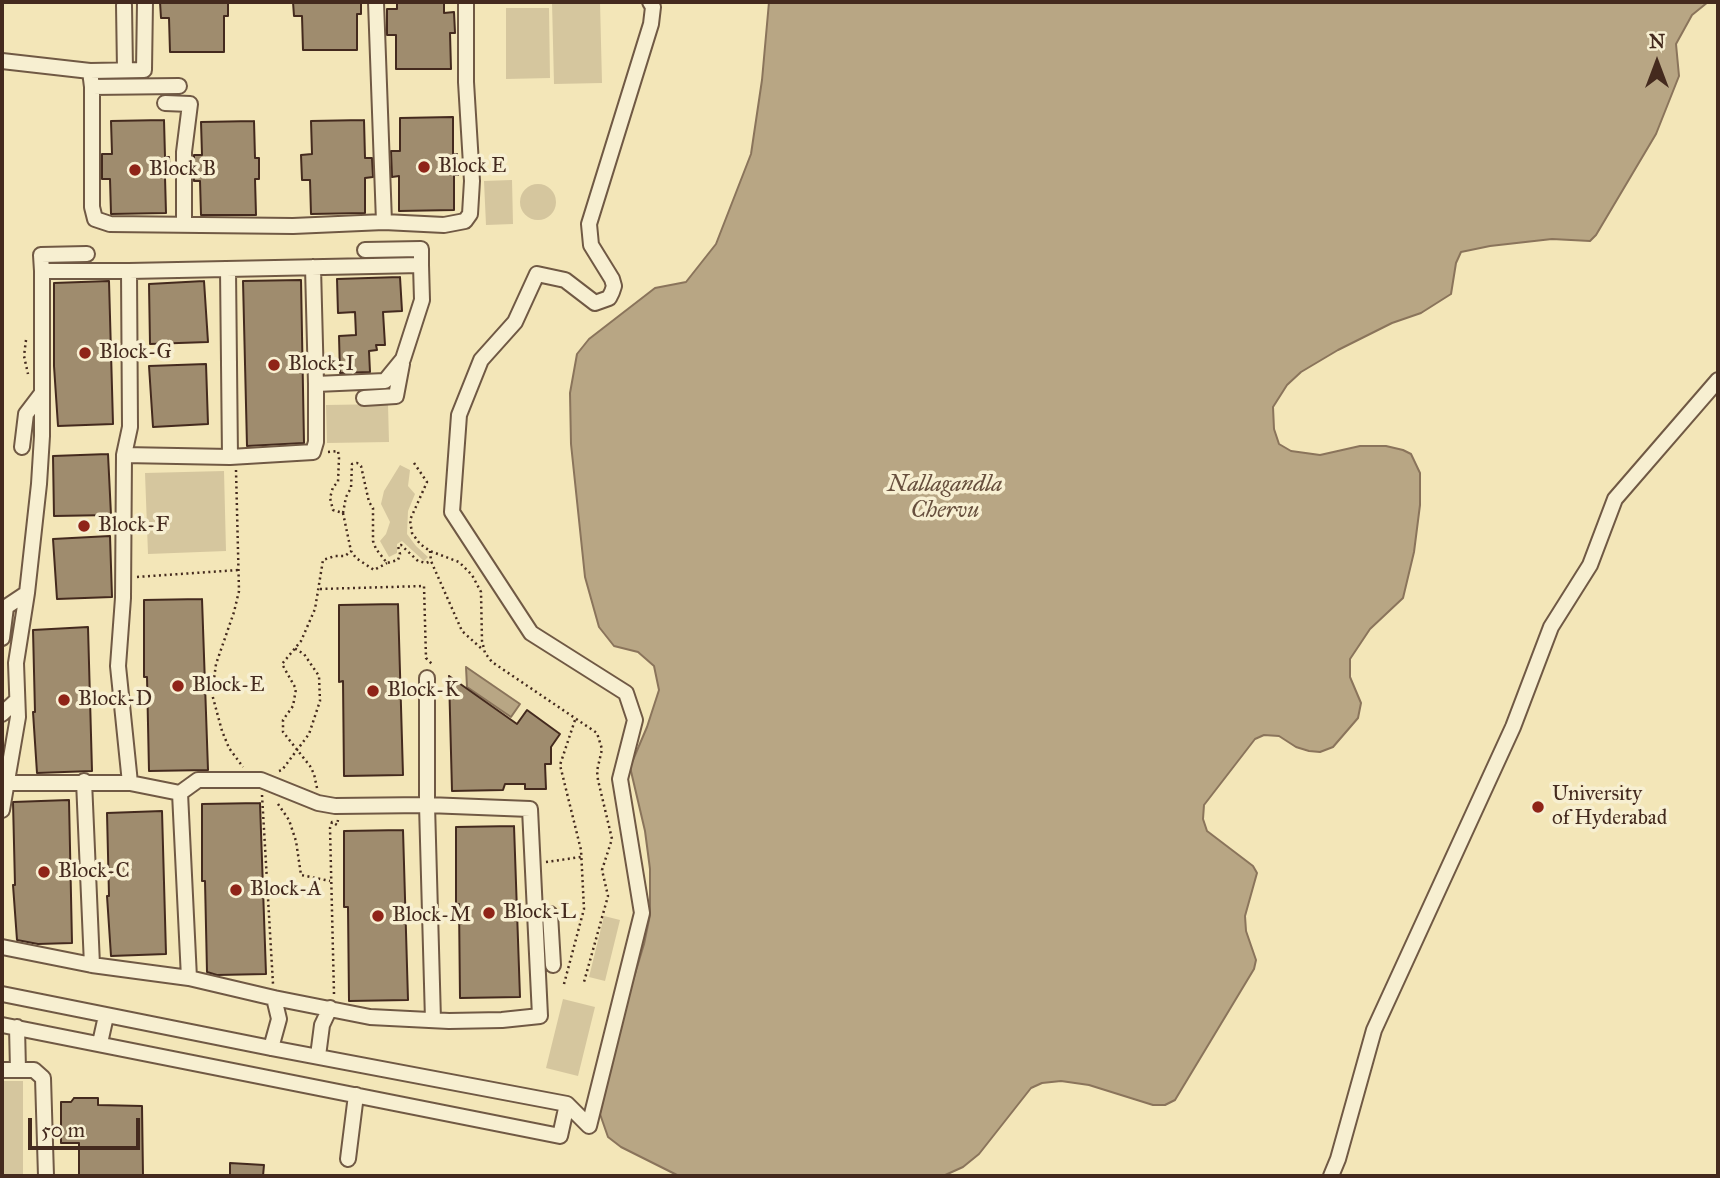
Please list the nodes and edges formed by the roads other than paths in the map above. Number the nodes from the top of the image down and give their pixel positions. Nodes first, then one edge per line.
1 (145, 2) edge
2 (376, 2) edge
3 (466, 2) edge
4 (650, 2) edge
5 (124, 5) dead end
6 (2, 61) edge
7 (125, 70) junction
8 (90, 71) junction
9 (180, 86) dead end
10 (92, 87) junction
11 (164, 103) dead end
12 (384, 222) junction
13 (184, 225) junction
14 (365, 250) dead end
15 (87, 254) dead end
16 (421, 265) junction
17 (313, 267) junction
18 (228, 270) junction
19 (42, 271) junction
20 (129, 271) junction
21 (403, 359) junction
22 (1718, 380) edge
23 (316, 384) junction
24 (42, 393) junction
25 (364, 398) dead end
26 (22, 447) dead end
27 (124, 455) junction
28 (233, 456) junction
29 (27, 593) junction
30 (2, 638) edge
31 (427, 678) dead end
32 (17, 700) junction
33 (2, 714) edge
34 (84, 782) junction
35 (5, 783) junction
36 (130, 783) junction
37 (180, 793) junction
38 (427, 805) junction
39 (2, 810) edge
40 (535, 914) junction
41 (2, 947) edge
42 (92, 965) junction
43 (553, 965) dead end
44 (189, 978) junction
45 (2, 994) edge
46 (274, 998) junction
47 (332, 1001) junction
48 (106, 1016) junction
49 (433, 1020) junction
50 (2, 1025) edge
51 (17, 1027) junction
52 (100, 1043) junction
53 (271, 1048) junction
54 (318, 1056) junction
55 (2, 1070) edge
56 (18, 1070) junction
57 (356, 1095) junction
58 (567, 1104) junction
59 (348, 1159) dead end
60 (46, 1176) edge
61 (1331, 1176) edge

1 - 7 street
2 - 12 street
3 - 12 street
4 - 58 street
5 - 7 street
6 - 8 street
7 - 8 street
8 - 10 street
9 - 10 street
10 - 13 street
11 - 13 street
12 - 13 street
14 - 16 street
15 - 19 street
16 - 17 street
16 - 21 street
17 - 18 street
17 - 23 street
18 - 20 street
18 - 28 street
19 - 20 street
19 - 24 street
20 - 27 street
21 - 23 street
21 - 25 street
22 - 61 street
23 - 28 street
24 - 26 street
24 - 29 street
27 - 28 street
27 - 36 street
29 - 30 street
29 - 32 street
31 - 38 street
32 - 33 street
32 - 35 street
34 - 35 street
34 - 36 street
34 - 42 street
35 - 39 street
36 - 37 street
37 - 38 street
37 - 44 street
38 - 40 street
38 - 49 street
40 - 43 street
40 - 49 street
41 - 42 street
42 - 44 street
44 - 46 street
45 - 48 street
46 - 47 street
46 - 53 street
47 - 49 street
47 - 54 street
48 - 52 street
48 - 53 street
50 - 51 street
51 - 52 street
51 - 56 street
52 - 57 street
53 - 54 street
54 - 58 street
55 - 56 street
56 - 60 street
57 - 58 street
57 - 59 street

